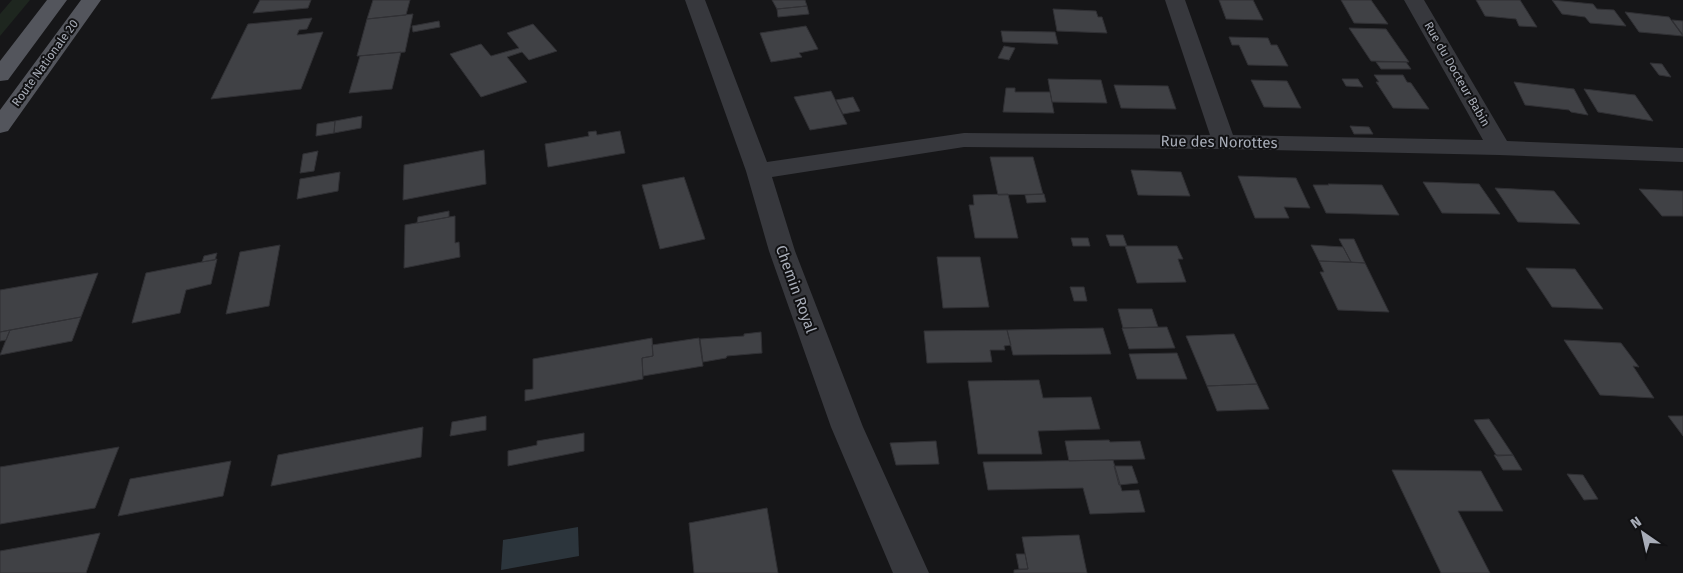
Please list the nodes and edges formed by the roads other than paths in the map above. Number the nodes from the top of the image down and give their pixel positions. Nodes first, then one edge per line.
1 (58, 0) edge
2 (91, 0) edge
3 (695, 0) edge
4 (1175, 0) edge
5 (1414, 0) edge
6 (0, 76) edge
7 (0, 126) edge
8 (1224, 142) junction
9 (1499, 148) junction
10 (1683, 156) edge
11 (758, 171) junction
12 (911, 573) edge

1 - 6 main road, Route Nationale 20
2 - 7 main road, Route Nationale 20
3 - 11 street, Chemin Royal
4 - 8 street
5 - 9 street, Rue du Docteur Babin
8 - 9 street, Rue des Norottes
8 - 11 street, Rue des Norottes
9 - 10 street, Rue des Norottes
11 - 12 street, Chemin Royal

